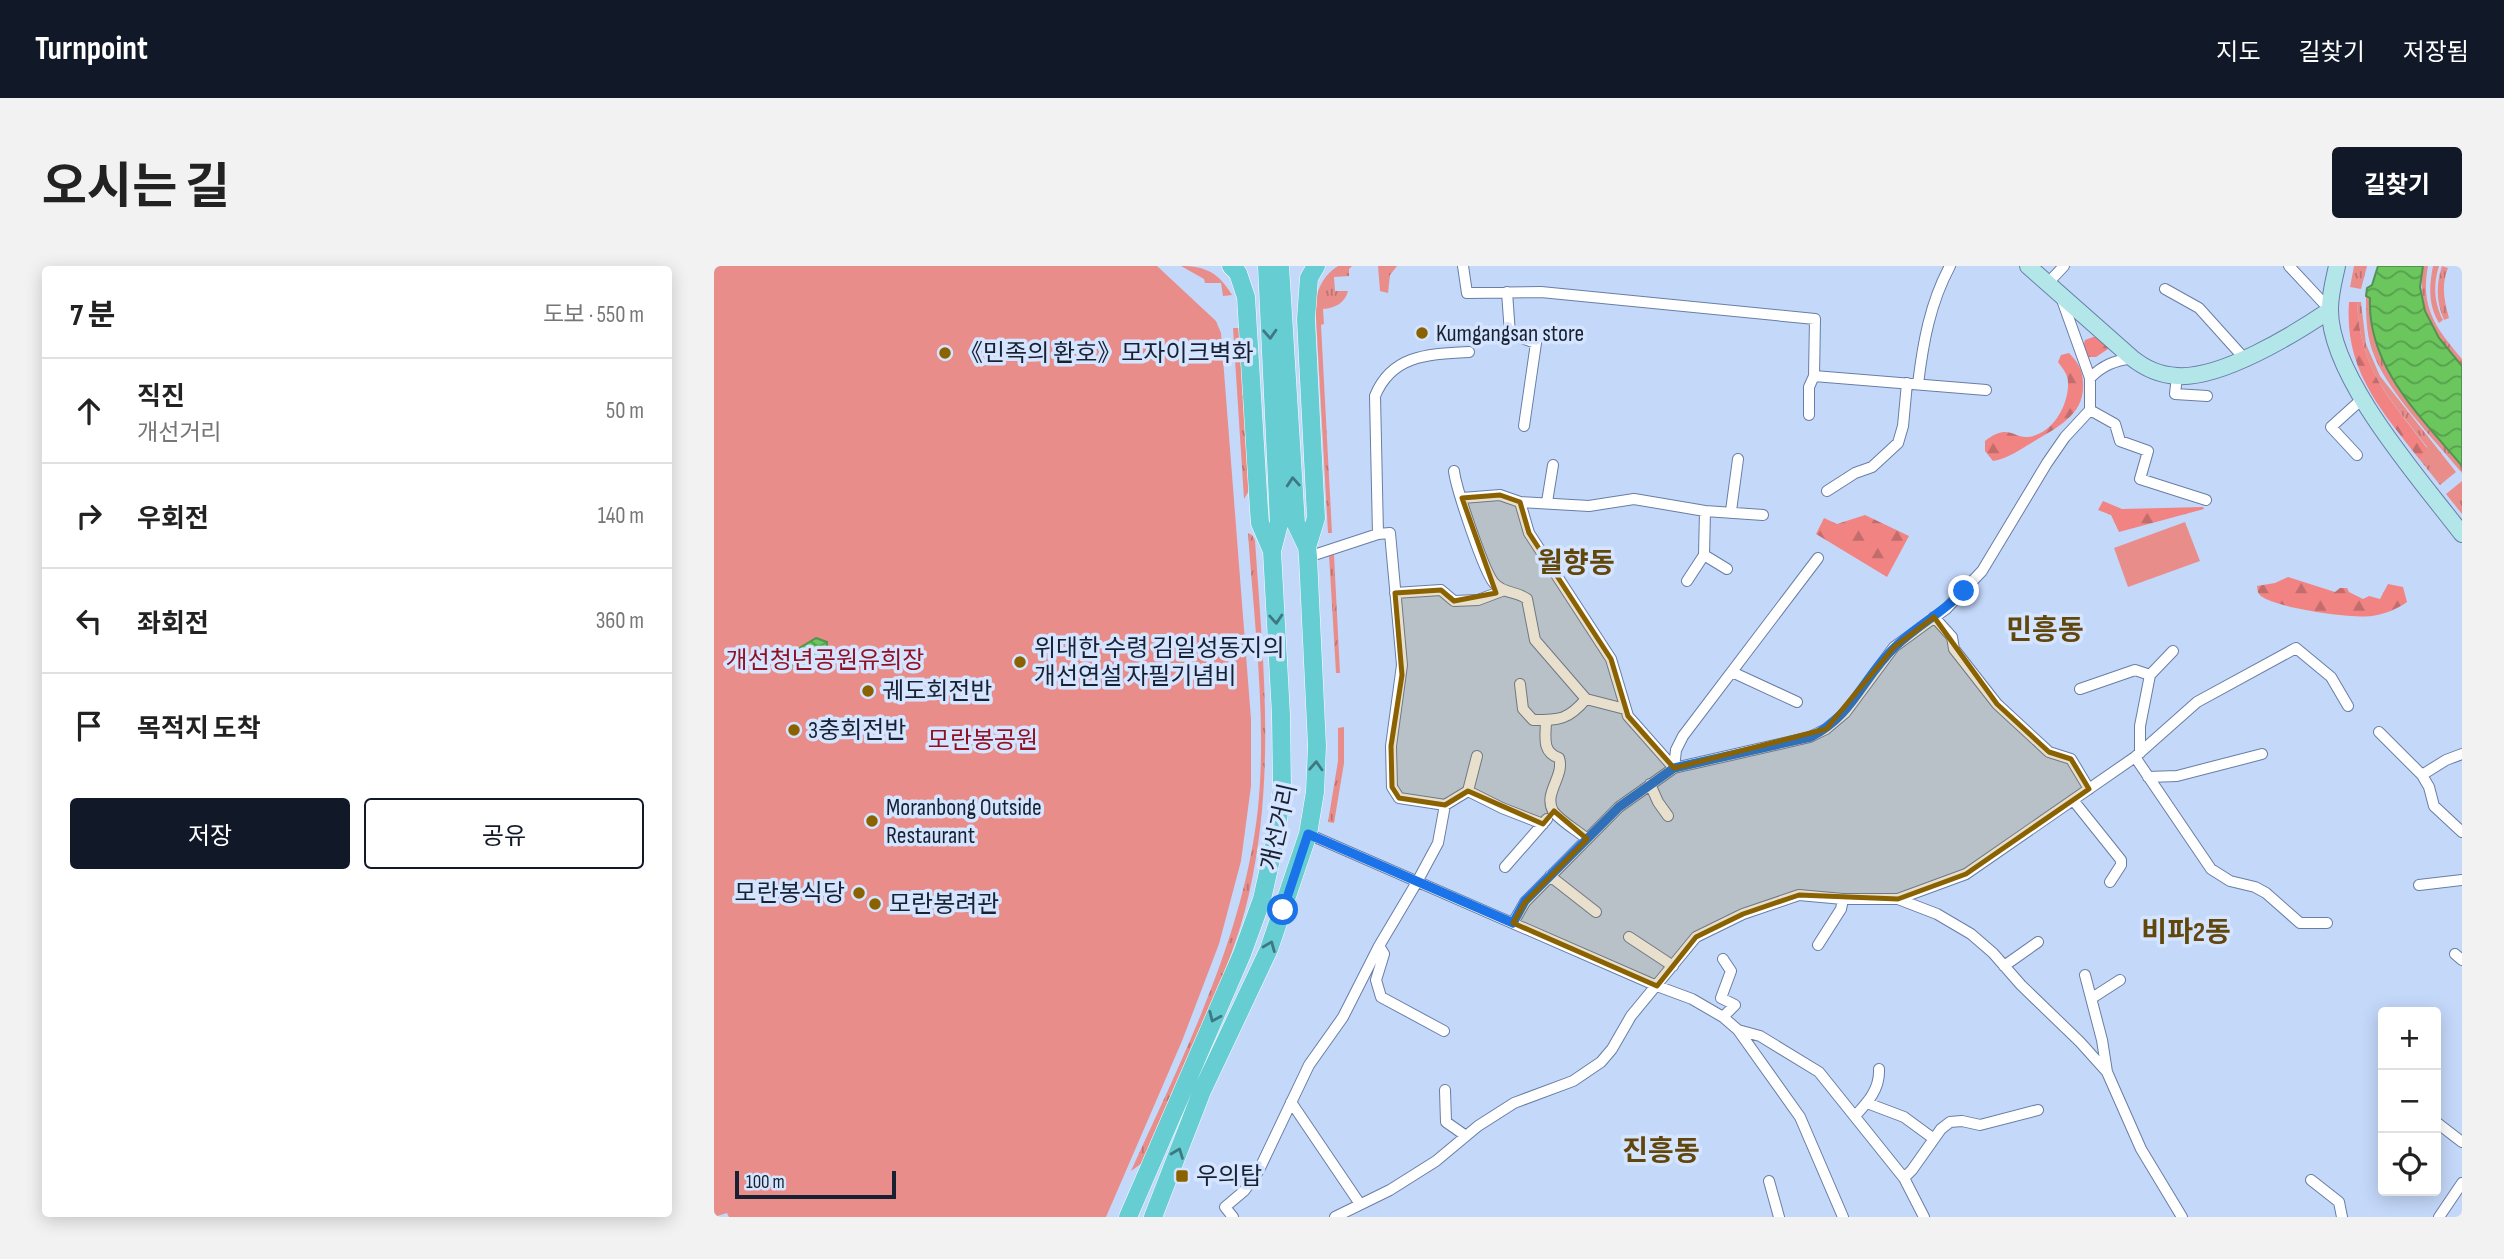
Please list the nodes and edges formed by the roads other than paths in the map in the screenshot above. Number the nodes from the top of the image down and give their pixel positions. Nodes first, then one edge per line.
1 (1231, 266) edge
2 (1266, 266) edge
3 (1280, 266) edge
4 (1316, 266) edge
5 (1463, 266) edge
6 (1950, 266) edge
7 (2028, 266) edge
8 (2064, 266) edge
9 (2289, 266) edge
10 (2337, 266) edge
11 (2047, 284) junction
12 (2165, 289) dead end
13 (1507, 292) junction
14 (2061, 297) junction
15 (2330, 310) junction
16 (1469, 352) dead end
17 (2132, 358) junction
18 (2244, 358) junction
19 (1814, 376) junction
20 (2178, 376) junction
21 (2090, 378) junction
22 (1912, 384) junction
23 (1986, 390) dead end
24 (2207, 396) dead end
25 (2362, 399) junction
26 (2090, 410) junction
27 (1809, 415) dead end
28 (1524, 426) dead end
29 (2357, 455) dead end
30 (1738, 459) dead end
31 (1553, 465) dead end
32 (1454, 471) dead end
33 (1827, 491) dead end
34 (1462, 498) junction
35 (2206, 500) dead end
36 (1520, 502) junction
37 (1547, 502) junction
38 (1705, 512) junction
39 (1731, 512) junction
40 (1763, 515) dead end
41 (1378, 534) junction
42 (2462, 534) edge
43 (1272, 551) junction
44 (1307, 552) junction
45 (1704, 555) junction
46 (1818, 558) dead end
47 (1727, 569) dead end
48 (1687, 581) dead end
49 (1502, 591) junction
50 (1395, 593) junction
51 (1934, 617) junction
52 (2173, 650) dead end
53 (1732, 672) junction
54 (2150, 675) junction
55 (1520, 684) dead end
56 (2080, 689) dead end
57 (1586, 699) junction
58 (1797, 702) dead end
59 (2348, 706) dead end
60 (1625, 709) junction
61 (1546, 720) junction
62 (2379, 732) dead end
63 (2262, 754) dead end
64 (2462, 754) edge
65 (2138, 755) junction
66 (1477, 756) dead end
67 (1674, 768) junction
68 (2422, 775) junction
69 (2148, 777) junction
70 (1650, 784) junction
71 (2089, 789) junction
72 (1468, 791) junction
73 (2073, 800) junction
74 (1445, 805) junction
75 (1554, 811) junction
76 (1668, 816) dead end
77 (1543, 824) junction
78 (2462, 832) edge
79 (1308, 834) junction
80 (1587, 839) junction
81 (1505, 867) dead end
82 (1550, 876) junction
83 (2462, 880) edge
84 (1417, 882) junction
85 (2110, 882) dead end
86 (2419, 885) dead end
87 (1843, 899) junction
88 (1898, 899) junction
89 (1596, 912) dead end
90 (1513, 923) junction
91 (2327, 923) dead end
92 (1629, 937) dead end
93 (2038, 942) dead end
94 (1818, 945) dead end
95 (1379, 946) junction
96 (1723, 959) dead end
97 (1673, 966) junction
98 (2004, 966) junction
99 (2085, 975) dead end
100 (2120, 980) dead end
101 (1657, 986) junction
102 (2092, 999) junction
103 (1723, 1017) junction
104 (1738, 1030) junction
105 (1444, 1031) dead end
106 (1879, 1069) dead end
107 (2106, 1072) junction
108 (1445, 1090) dead end
109 (1291, 1102) junction
110 (1867, 1102) junction
111 (2038, 1110) dead end
112 (1855, 1116) junction
113 (2441, 1126) edge
114 (1466, 1136) junction
115 (1934, 1139) junction
116 (2462, 1142) edge
117 (1904, 1178) junction
118 (2311, 1180) dead end
119 (1769, 1181) dead end
120 (2462, 1184) edge
121 (1360, 1204) junction
122 (1128, 1217) edge
123 (1153, 1217) edge
124 (1233, 1217) edge
125 (1335, 1217) edge
126 (1779, 1217) edge
127 (1843, 1217) edge
128 (1924, 1217) edge
129 (2182, 1217) edge
130 (2342, 1217) edge
131 (2439, 1217) edge

1 - 43 main road, 개선거리
2 -> 43 main road, 개선거리
44 -> 3 main road, 개선거리
4 - 44 main road, 개선거리
5 - 13 street
6 - 22 street
7 - 11 street
8 - 11 street
9 - 15 street
10 - 15 street
11 - 14 street
12 - 18 street
13 - 19 street
13 - 28 street
14 - 17 street
14 - 21 street
15 - 18 street
15 - 25 street
16 - 41 street
17 - 20 street
17 - 21 street
18 - 20 street
19 - 22 street
19 - 27 street
20 - 24 street
21 - 26 street
22 - 23 street
22 - 33 street
25 - 29 street
25 - 42 street
26 - 35 street
26 - 51 street
30 - 39 street
31 - 37 street
32 - 34 street
34 - 36 street
34 - 49 street
36 - 37 street
36 - 60 street
37 - 38 street
38 - 39 street
38 - 45 street
39 - 40 street
41 - 44 street
41 - 50 street
43 -> 122 main road, 개선거리
79 -> 44 main road, 개선거리
45 - 47 street
45 - 48 street
46 - 53 street
49 - 50 street
49 - 57 street
50 - 74 street
51 - 67 street
51 - 71 street
52 - 54 street
53 - 58 street
53 - 67 street
54 - 56 street
54 - 65 street
55 - 61 street
57 - 60 street
57 - 61 street
59 - 65 street
60 - 67 street
61 - 75 street
62 - 68 street
63 - 69 street
64 - 68 street
65 - 69 street
65 - 71 street
66 - 72 street
67 - 70 street
68 - 78 street
69 - 91 street
70 - 76 street
70 - 80 street
71 - 73 street
72 - 74 street
72 - 77 street
73 - 85 street
73 - 88 street
74 - 84 street
75 - 77 street
75 - 80 street
77 - 81 street
79 - 84 street
123 -> 79 main road, 개선거리
80 - 82 street
82 - 89 street
82 - 90 street
83 - 86 street
84 - 90 street
84 - 95 street
87 - 88 street
87 - 94 street
87 - 97 street
88 - 98 street
90 - 101 street
92 - 97 street
93 - 98 street
95 - 105 street
95 - 109 street
96 - 103 street
97 - 101 street
98 - 107 street
99 - 102 street
100 - 102 street
101 - 103 street
101 - 114 street
102 - 107 street
103 - 104 street
104 - 112 street
104 - 127 street
106 - 110 street
107 - 129 street
108 - 114 street
109 - 121 street
109 - 124 street
110 - 112 street
110 - 115 street
111 - 115 street
112 - 117 street
113 - 116 street
114 - 121 street
115 - 117 street
117 - 128 street
118 - 130 street
119 - 126 street
120 - 131 street
121 - 125 street

